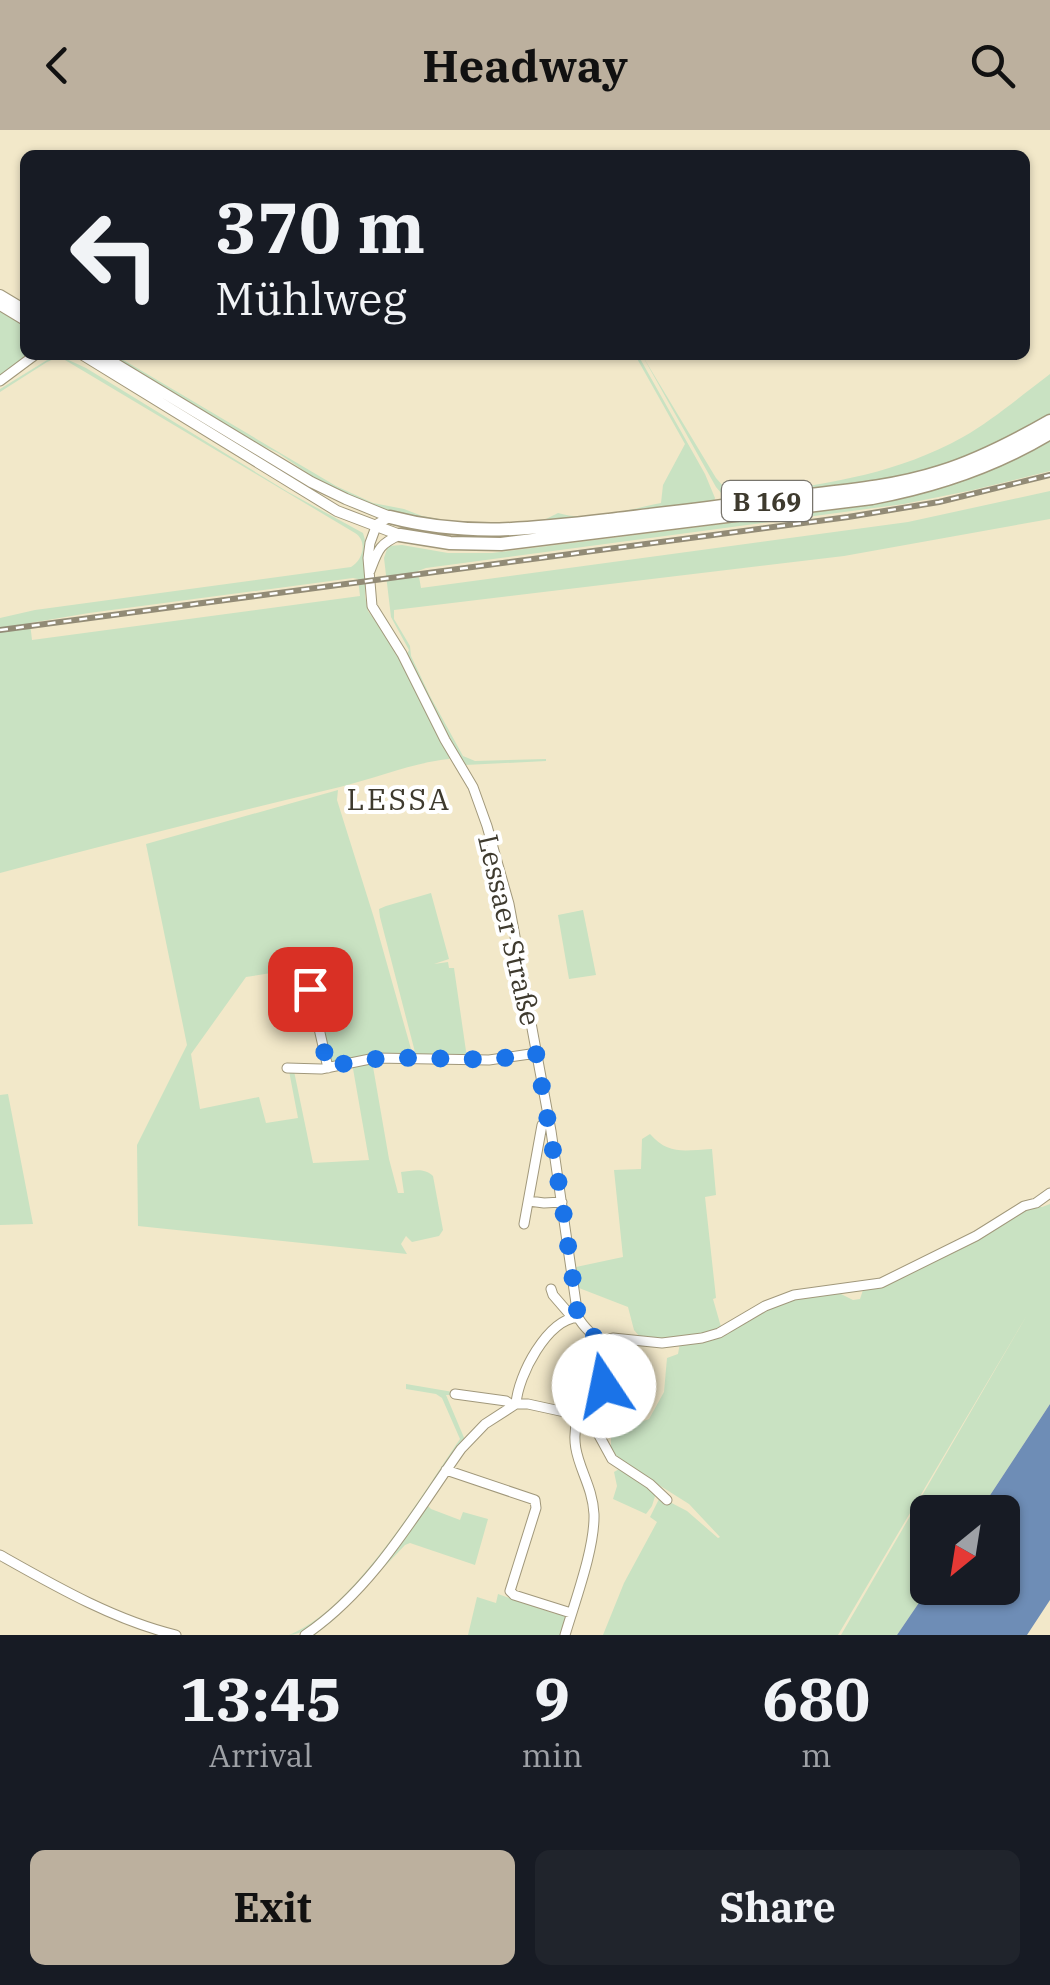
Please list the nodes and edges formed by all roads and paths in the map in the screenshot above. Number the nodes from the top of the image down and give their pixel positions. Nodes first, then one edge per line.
1 (28, 360) edge
2 (91, 360) edge
3 (109, 360) edge
4 (0, 381) edge
5 (1050, 420) edge
6 (1050, 432) edge
7 (390, 517) junction
8 (355, 520) junction
9 (376, 527) junction
10 (400, 534) junction
11 (370, 543) junction
12 (369, 574) junction
13 (310, 989) dead end
14 (536, 1053) junction
15 (286, 1068) dead end
16 (328, 1068) junction
17 (549, 1122) junction
18 (1050, 1193) edge
19 (529, 1201) junction
20 (562, 1202) junction
21 (524, 1224) dead end
22 (551, 1289) dead end
23 (575, 1317) junction
24 (599, 1342) junction
25 (454, 1394) dead end
26 (514, 1405) junction
27 (590, 1414) junction
28 (446, 1470) junction
29 (667, 1500) dead end
30 (0, 1556) edge
31 (571, 1613) junction
32 (176, 1635) edge
33 (306, 1635) edge
34 (565, 1635) edge

1 - 4 street
2 - 8 main road, B 169
3 - 7 main road, B 169
5 - 7 highway, B 169
6 - 10 highway, B 169
7 - 9 street
8 - 9 main road, B 169
8 - 11 street
9 - 10 main road, B 169
9 - 11 street, Lessaer Straße
10 - 12 street
11 - 12 street, Lessaer Straße
12 - 14 street, Lessaer Straße
13 - 16 street
14 - 16 street
14 - 17 street, Lessaer Straße
15 - 16 street
17 - 19 street
17 - 20 street, Lessaer Straße
18 - 24 street
19 - 20 street
19 - 21 street
20 - 23 street, Lessaer Straße
22 - 23 street
23 - 24 street
23 - 26 street
24 - 27 street
25 - 26 street
26 - 27 street
26 - 28 street
27 - 29 street
27 - 31 street
28 - 31 street
28 - 33 street
30 - 32 street
31 - 34 street

